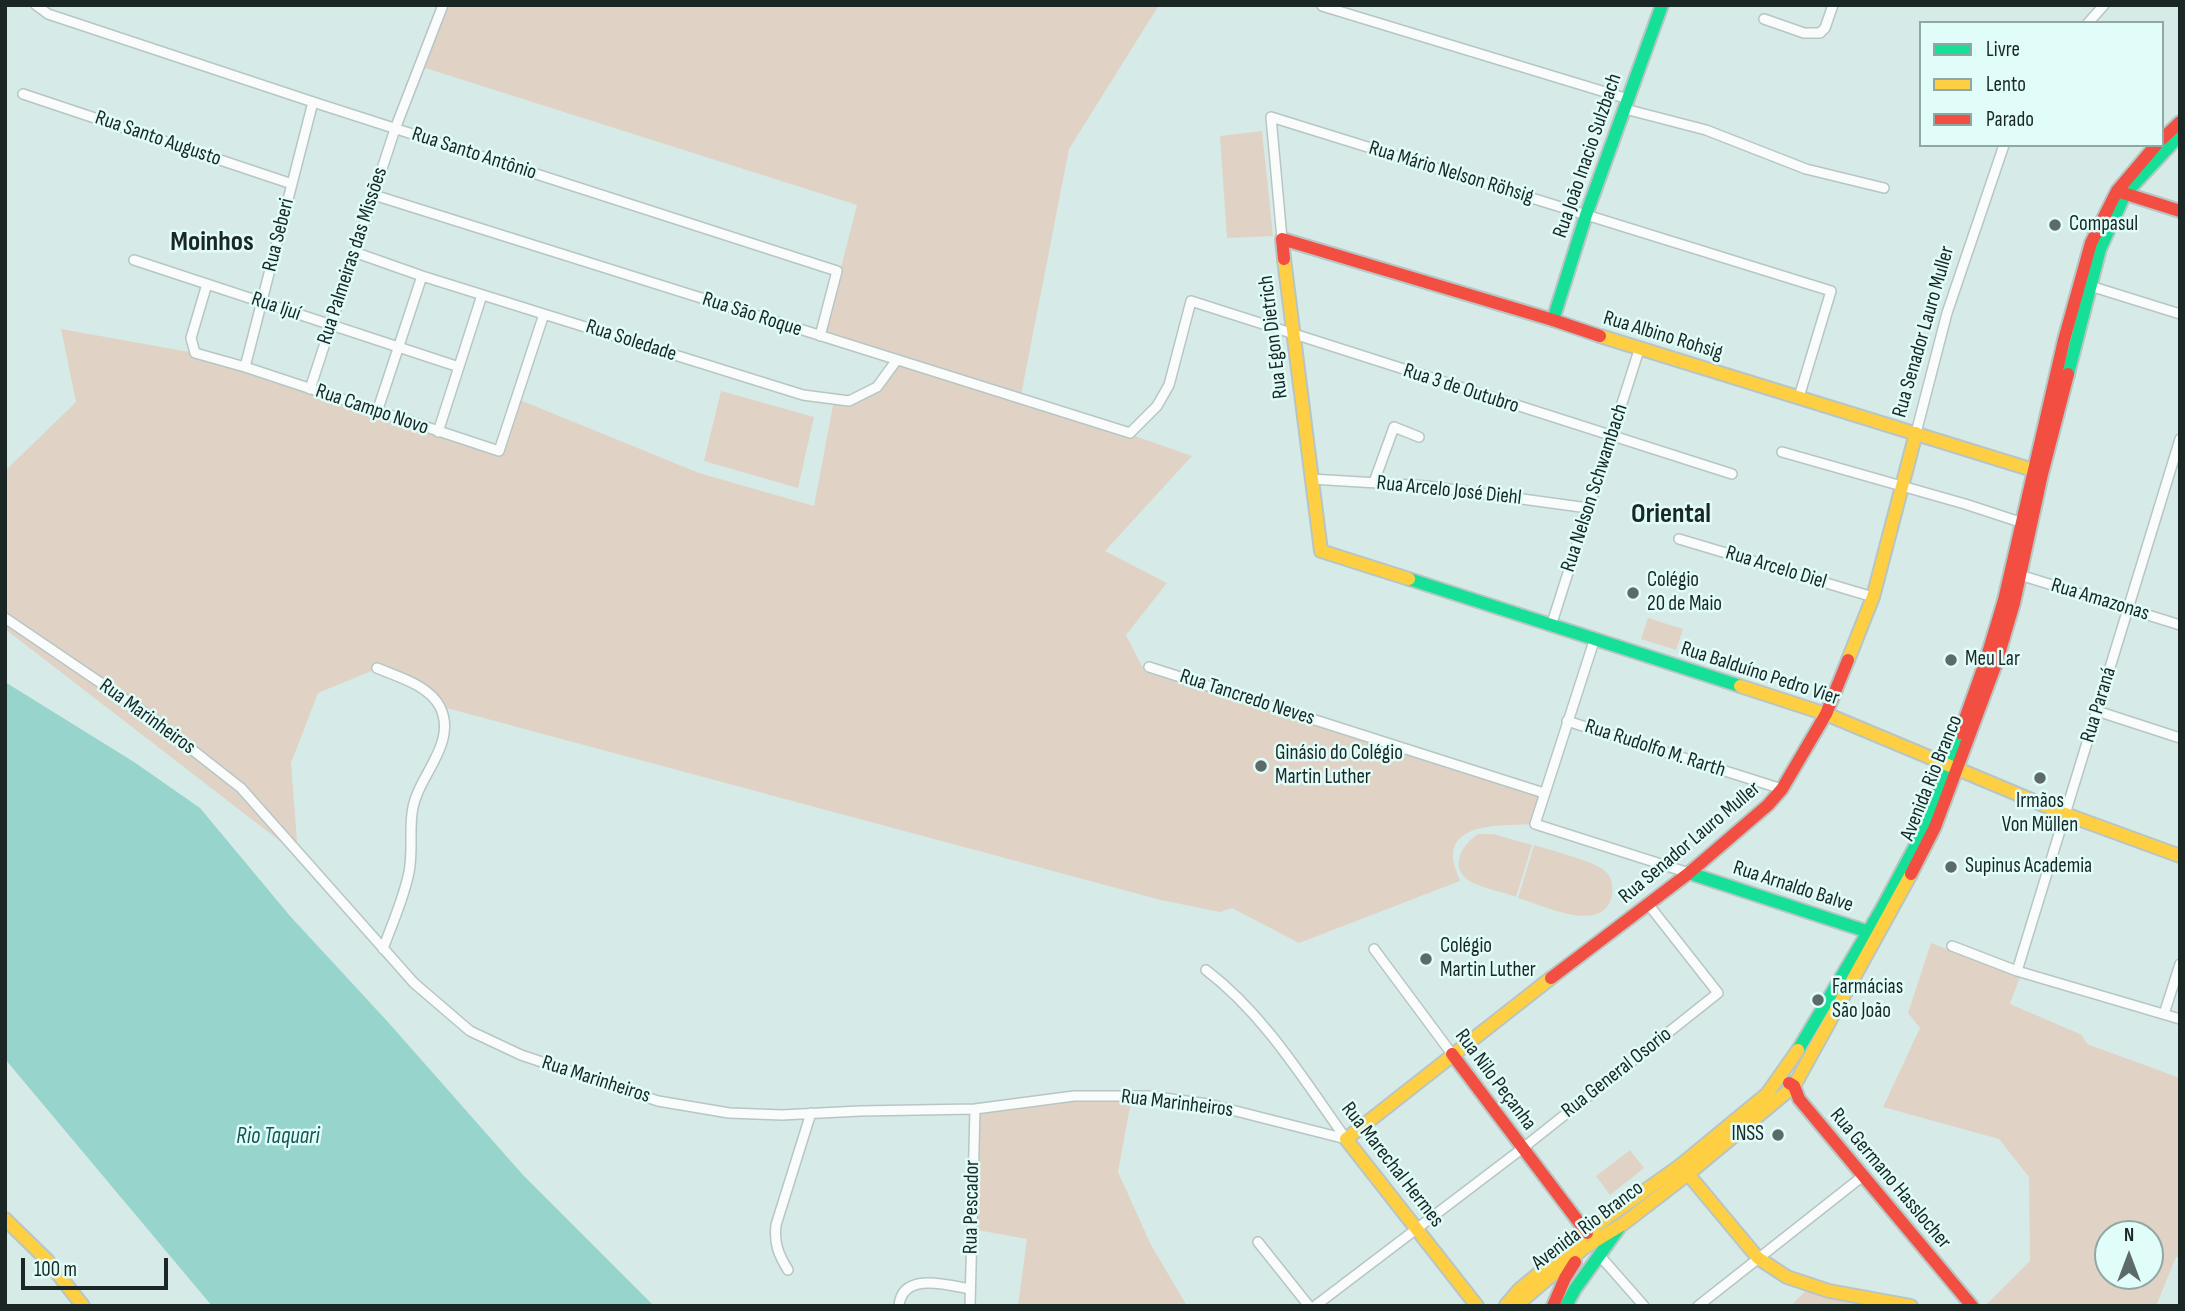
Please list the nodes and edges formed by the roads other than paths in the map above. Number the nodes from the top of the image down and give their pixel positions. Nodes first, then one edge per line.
1 (36, 5) edge
2 (443, 5) edge
3 (1662, 5) edge
4 (1833, 5) edge
5 (2104, 5) edge
6 (1322, 6) edge
7 (1764, 19) dead end
8 (2090, 21) edge
9 (23, 94) dead end
10 (313, 102) junction
11 (1626, 104) junction
12 (1271, 117) joint
13 (2180, 122) edge
14 (395, 129) junction
15 (2180, 135) edge
16 (2164, 137) edge
17 (2003, 147) edge
18 (2155, 147) edge
19 (292, 184) junction
20 (1884, 188) dead end
21 (2121, 192) junction
22 (374, 195) junction
23 (2180, 211) edge
24 (1586, 215) junction
25 (1282, 239) junction
26 (354, 252) junction
27 (134, 260) dead end
28 (422, 276) junction
29 (207, 284) junction
30 (2084, 284) junction
31 (482, 295) junction
32 (262, 302) junction
33 (544, 314) junction
34 (2180, 314) edge
35 (1553, 320) junction
36 (330, 325) junction
37 (1293, 335) junction
38 (820, 336) junction
39 (399, 347) junction
40 (1639, 350) junction
41 (896, 361) junction
42 (245, 367) junction
43 (459, 367) junction
44 (310, 389) junction
45 (1799, 397) junction
46 (377, 411) junction
47 (438, 432) junction
48 (1130, 433) joint
49 (1916, 433) junction
50 (1419, 437) dead end
51 (1612, 437) junction
52 (2180, 439) edge
53 (1782, 452) dead end
54 (2177, 457) edge
55 (2033, 470) junction
56 (1732, 474) dead end
57 (1311, 478) junction
58 (1374, 482) junction
59 (1902, 487) junction
60 (1588, 508) junction
61 (2020, 523) junction
62 (1679, 539) dead end
63 (1321, 551) joint
64 (2020, 575) junction
65 (1873, 597) junction
66 (2128, 609) junction
67 (5, 618) edge
68 (2180, 625) edge
69 (1551, 626) junction
70 (1594, 641) junction
71 (1149, 667) dead end
72 (377, 668) dead end
73 (2097, 711) junction
74 (1826, 714) junction
75 (1567, 721) junction
76 (2180, 738) edge
77 (1953, 767) junction
78 (1782, 789) junction
79 (1544, 793) junction
80 (2065, 814) junction
81 (2180, 856) edge
82 (1689, 873) junction
83 (1648, 904) junction
84 (1873, 933) junction
85 (1952, 946) dead end
86 (383, 949) junction
87 (1374, 949) dead end
88 (2180, 964) edge
89 (1206, 970) dead end
90 (2017, 971) junction
91 (2164, 1014) junction
92 (2180, 1019) edge
93 (1452, 1054) junction
94 (1779, 1079) junction
95 (1794, 1086) junction
96 (975, 1109) junction
97 (811, 1114) junction
98 (1346, 1139) junction
99 (1522, 1148) junction
100 (1685, 1170) junction
101 (1863, 1176) junction
102 (1615, 1213) junction
103 (5, 1219) edge
104 (1623, 1224) junction
105 (1416, 1228) junction
106 (1587, 1233) junction
107 (1258, 1242) dead end
108 (1585, 1247) junction
109 (1600, 1256) junction
110 (1758, 1258) junction
111 (788, 1270) dead end
112 (970, 1289) junction
113 (1966, 1304) edge
114 (83, 1306) edge
115 (900, 1306) edge
116 (970, 1306) edge
117 (1309, 1306) edge
118 (1315, 1306) edge
119 (1477, 1306) edge
120 (1508, 1306) edge
121 (1553, 1306) edge
122 (1566, 1306) edge
123 (1644, 1306) edge
124 (1698, 1306) edge
125 (1911, 1306) edge

1 - 10 street, Rua Santo Antônio
2 - 14 street, Rua Palmeiras das Missões
3 - 11 street, Rua João Inacio Sulzbach
4 - 7 street
5 - 8 street
6 - 11 street
9 - 19 street, Rua Santo Augusto
10 - 14 street, Rua Santo Antônio
10 - 19 street, Rua Seberi
11 - 20 street
11 - 24 street, Rua João Inacio Sulzbach
12 - 24 street, Rua Mário Nelson Röhsig
12 - 25 street, Rua Egon Dietrich
13 - 16 street
14 - 22 street, Rua Palmeiras das Missões
14 - 38 street, Rua Santo Antônio
15 - 21 street, Avenida Rio Branco
17 - 49 street, Rua Senador Lauro Muller
18 - 21 street, Avenida Rio Branco
19 - 32 street, Rua Seberi
21 - 23 street
21 - 30 street, Avenida Rio Branco
22 - 26 street, Rua Palmeiras das Missões
22 - 38 street, Rua São Roque
24 - 35 street, Rua João Inacio Sulzbach
24 - 45 street, Rua Mário Nelson Röhsig
25 - 35 street, Rua Albino Rohsig
25 - 37 street, Rua Egon Dietrich
26 - 28 street, Rua Soledade
26 - 36 street, Rua Palmeiras das Missões
27 - 29 street, Rua Ijuí
28 - 31 street, Rua Soledade
28 - 39 street
29 - 32 street, Rua Ijuí
29 - 42 street, Rua Campo Novo
30 - 34 street
30 - 55 street, Avenida Rio Branco
30 - 64 street, Avenida Rio Branco
31 - 33 street, Rua Soledade
31 - 43 street
32 - 36 street, Rua Ijuí
32 - 42 street, Rua Seberi
33 - 41 street, Rua Soledade
33 - 47 street, Rua Campo Novo
35 - 40 street, Rua Albino Rohsig
36 - 39 street, Rua Ijuí
36 - 44 street, Rua Palmeiras das Missões
37 - 48 street, Rua 3 de Outubro
37 - 51 street, Rua 3 de Outubro
37 - 57 street, Rua Egon Dietrich
38 - 41 street, Rua São Roque
39 - 43 street, Rua Ijuí
39 - 46 street
40 - 45 street, Rua Albino Rohsig
40 - 51 street, Rua Nelson Schwambach
41 - 48 street, Rua São Roque
42 - 44 street, Rua Campo Novo
43 - 47 street
44 - 46 street, Rua Campo Novo
45 - 49 street, Rua Albino Rohsig
46 - 47 street, Rua Campo Novo
49 - 55 street, Rua Albino Rohsig
49 - 59 street, Rua Senador Lauro Muller
50 - 58 street
51 - 56 street, Rua 3 de Outubro
51 - 60 street, Rua Nelson Schwambach
52 - 54 street, Rua Paraná
53 - 59 street
54 - 66 street, Rua Paraná
55 - 61 street, Avenida Rio Branco
57 - 58 street, Rua Arcelo José Diehl
57 - 63 street, Rua Egon Dietrich
58 - 60 street, Rua Arcelo José Diehl
59 - 61 street
59 - 65 street, Rua Senador Lauro Muller
60 - 69 street, Rua Nelson Schwambach
61 - 77 street, Avenida Rio Branco
62 - 65 street, Rua Arcelo Diel
63 - 69 street, Rua Balduíno Pedro Vier
64 - 66 street, Rua Amazonas
64 - 77 street, Avenida Rio Branco
65 - 74 street, Rua Senador Lauro Muller
66 - 68 street, Rua Amazonas
66 - 73 street, Rua Paraná
67 - 86 street, Rua Marinheiros
69 - 70 street, Rua Balduíno Pedro Vier
70 - 74 street, Rua Balduíno Pedro Vier
70 - 75 street
71 - 79 street, Rua Tancredo Neves
72 - 86 street
73 - 76 street
73 - 80 street, Rua Paraná
74 - 77 street, Rua Balduíno Pedro Vier
74 - 78 street, Rua Senador Lauro Muller
75 - 78 street, Rua Rudolfo M. Rarth
75 - 79 street
77 - 80 street, Rua Balduíno Pedro Vier
77 - 84 street, Avenida Rio Branco
78 - 82 street, Rua Senador Lauro Muller
79 - 82 street, Rua Arnaldo Balve
80 - 81 street, Rua Balduíno Pedro Vier
80 - 90 street, Rua Paraná
82 - 83 street, Rua Senador Lauro Muller
82 - 84 street, Rua Arnaldo Balve
83 - 93 street, Rua Senador Lauro Muller
83 - 99 street, Rua General Osorio
84 - 94 street, Avenida Rio Branco
84 - 95 street, Avenida Rio Branco
85 - 90 street
86 - 97 street, Rua Marinheiros
87 - 93 street, Rua Nilo Peçanha
88 - 91 street
89 - 98 street, Rua Marechal Hermes
90 - 91 street
91 - 92 street
93 - 98 street, Rua Senador Lauro Muller
93 - 99 street, Rua Nilo Peçanha
94 - 95 street
94 - 100 street, Avenida Rio Branco
95 - 100 street, Avenida Rio Branco
95 - 101 street, Rua Germano Hasslocher
96 - 97 street, Rua Marinheiros
96 - 98 street, Rua Marinheiros
96 - 112 street, Rua Pescador
97 - 111 street
98 - 105 street, Rua Marechal Hermes
99 - 105 street, Rua General Osorio
99 - 106 street, Rua Nilo Peçanha
100 - 102 street, Avenida Rio Branco
100 - 104 street, Avenida Rio Branco
100 - 110 street
101 - 110 street
101 - 113 street, Rua Germano Hasslocher
102 - 106 street, Avenida Rio Branco
102 - 108 street
103 - 114 street
104 - 108 street, Avenida Rio Branco
104 - 109 street
105 - 118 street, Rua General Osorio
105 - 119 street, Rua Marechal Hermes
106 - 120 street, Avenida Rio Branco
107 - 117 street
108 - 120 street, Avenida Rio Branco
108 - 121 street
109 - 122 street
109 - 123 street
110 - 124 street
110 - 125 street
112 - 115 street
112 - 116 street, Rua Pescador

